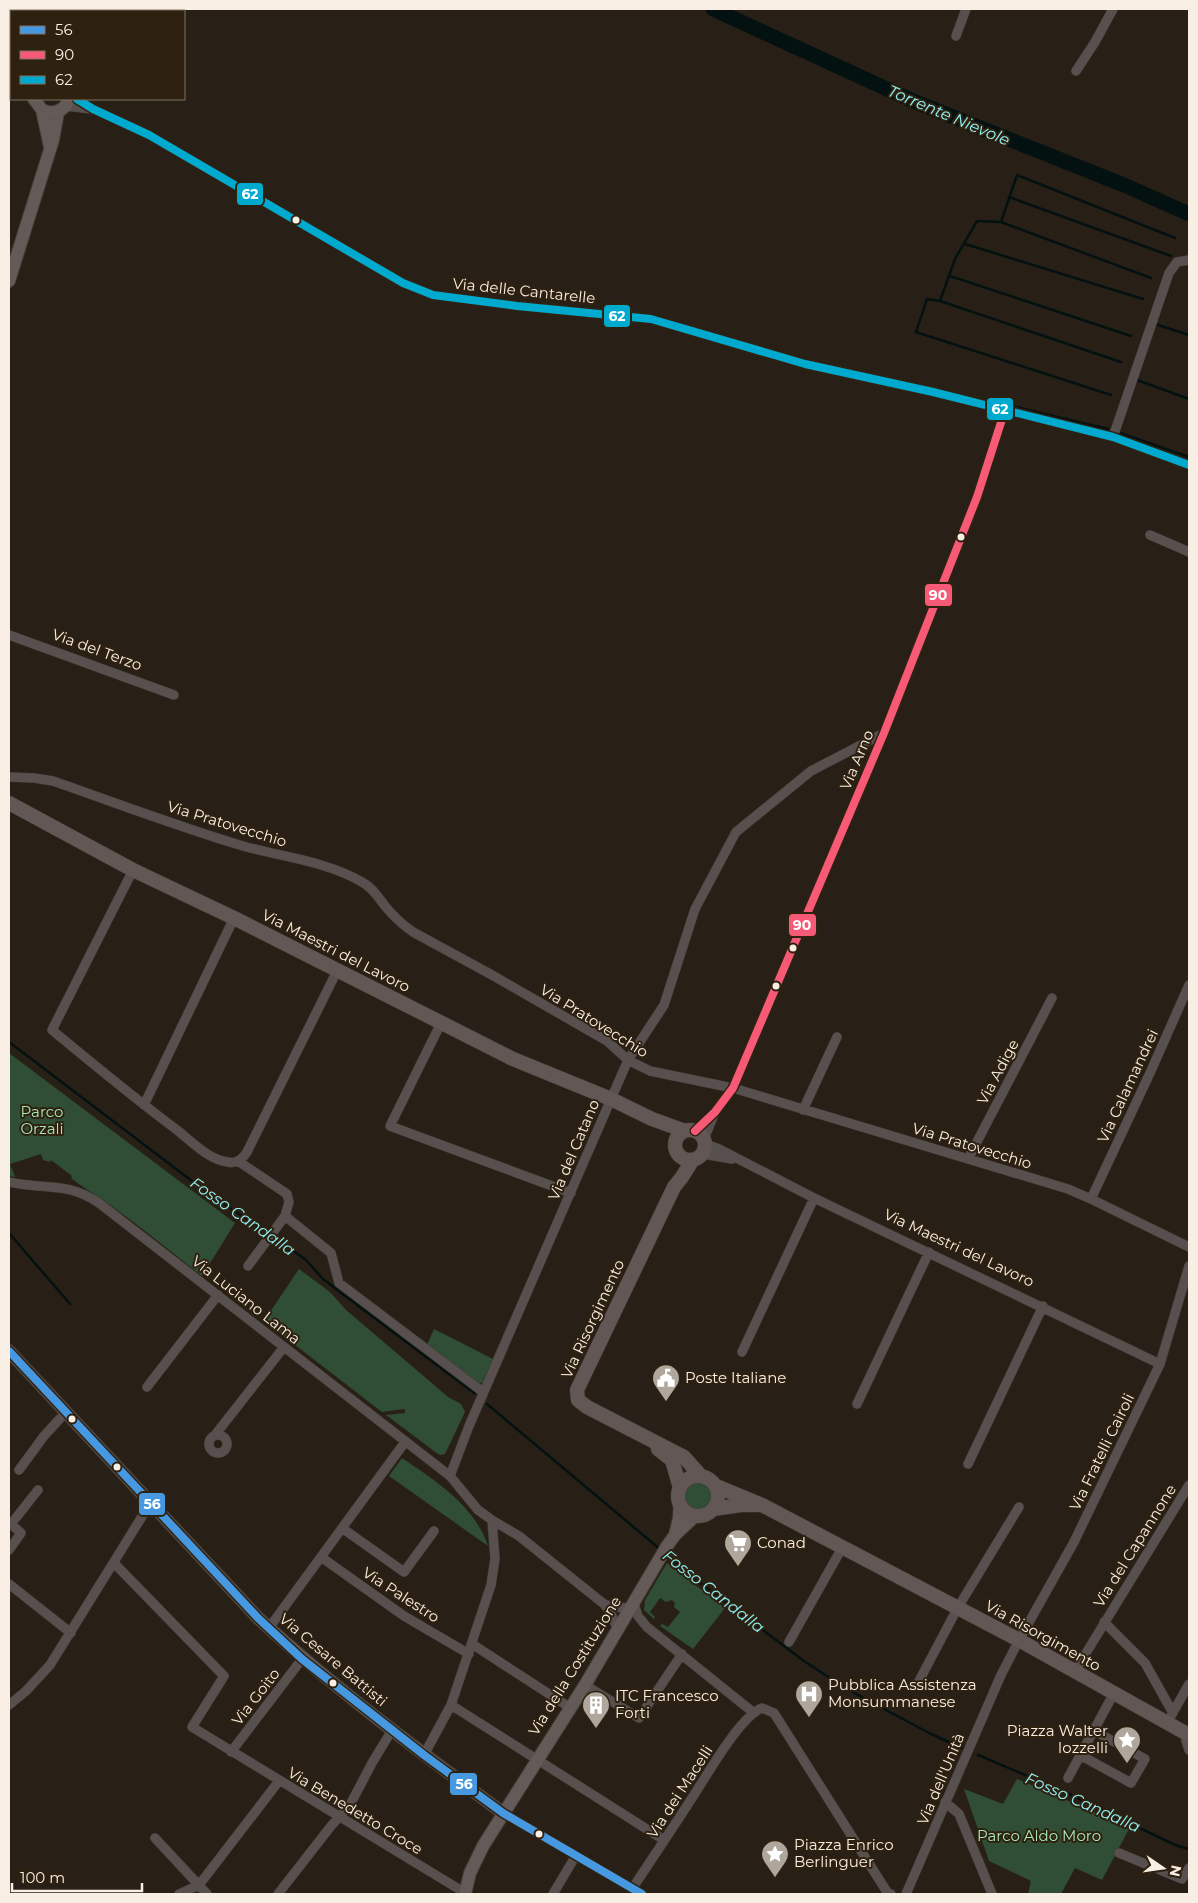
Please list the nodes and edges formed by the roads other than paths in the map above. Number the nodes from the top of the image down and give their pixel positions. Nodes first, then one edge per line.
1 (966, 9) edge
2 (1113, 9) edge
3 (956, 36) dead end
4 (1076, 71) dead end
5 (34, 100) edge
6 (72, 102) edge
7 (93, 109) junction
8 (42, 110) junction
9 (50, 150) junction
10 (1189, 260) edge
11 (9, 278) edge
12 (1005, 410) junction
13 (1113, 437) junction
14 (1189, 465) edge
15 (1150, 534) dead end
16 (1189, 552) edge
17 (9, 635) edge
18 (174, 695) dead end
19 (884, 732) junction
20 (9, 777) edge
21 (9, 803) edge
22 (133, 870) junction
23 (234, 918) junction
24 (337, 971) junction
25 (1189, 985) edge
26 (1052, 998) dead end
27 (441, 1023) junction
28 (838, 1037) dead end
29 (628, 1060) junction
30 (733, 1088) junction
31 (611, 1099) junction
32 (144, 1105) junction
33 (803, 1110) junction
34 (652, 1119) junction
35 (695, 1145) junction
36 (968, 1159) junction
37 (238, 1162) junction
38 (9, 1182) edge
39 (571, 1193) junction
40 (814, 1198) junction
41 (1091, 1199) junction
42 (284, 1218) junction
43 (1189, 1247) edge
44 (929, 1252) junction
45 (248, 1266) dead end
46 (1189, 1266) edge
47 (218, 1295) junction
48 (1043, 1306) junction
49 (284, 1347) junction
50 (9, 1351) edge
51 (742, 1352) dead end
52 (1160, 1364) junction
53 (147, 1388) dead end
54 (483, 1392) junction
55 (857, 1404) dead end
56 (66, 1412) junction
57 (215, 1435) dead end
58 (642, 1436) junction
59 (405, 1442) junction
60 (968, 1464) dead end
61 (19, 1470) dead end
62 (450, 1476) junction
63 (700, 1476) junction
64 (1189, 1485) edge
65 (716, 1486) junction
66 (680, 1488) junction
67 (38, 1490) dead end
68 (151, 1502) junction
69 (680, 1504) junction
70 (762, 1505) junction
71 (1019, 1507) dead end
72 (714, 1509) junction
73 (695, 1516) junction
74 (492, 1520) junction
75 (342, 1528) junction
76 (434, 1530) dead end
77 (674, 1535) junction
78 (842, 1548) junction
79 (9, 1550) edge
80 (321, 1557) junction
81 (114, 1563) junction
82 (9, 1584) edge
83 (604, 1604) junction
84 (632, 1607) junction
85 (961, 1612) junction
86 (1104, 1622) junction
87 (269, 1628) junction
88 (617, 1628) junction
89 (71, 1633) junction
90 (789, 1642) dead end
91 (472, 1644) junction
92 (1016, 1644) junction
93 (469, 1654) junction
94 (682, 1654) junction
95 (302, 1659) junction
96 (600, 1659) junction
97 (1075, 1671) junction
98 (919, 1681) dead end
99 (585, 1684) junction
100 (1189, 1684) edge
101 (1107, 1689) junction
102 (9, 1704) edge
103 (451, 1705) junction
104 (569, 1707) junction
105 (754, 1713) junction
106 (1170, 1718) junction
107 (392, 1730) junction
108 (1094, 1730) junction
109 (1189, 1735) edge
110 (1189, 1750) edge
111 (231, 1752) junction
112 (424, 1755) junction
113 (1080, 1755) junction
114 (536, 1760) junction
115 (1068, 1778) dead end
116 (279, 1781) junction
117 (945, 1802) junction
118 (503, 1813) junction
119 (340, 1818) junction
120 (155, 1838) dead end
121 (664, 1840) junction
122 (1119, 1853) dead end
123 (576, 1857) junction
124 (1189, 1868) edge
125 (199, 1885) junction
126 (632, 1889) junction
127 (179, 1894) edge
128 (208, 1894) edge
129 (278, 1894) edge
130 (465, 1894) edge
131 (553, 1894) edge
132 (642, 1894) edge
133 (890, 1894) edge
134 (906, 1894) edge
135 (992, 1894) edge

1 - 3 street
2 - 4 street
5 - 8 street
6 - 7 street, Via delle Cantarelle
6 - 7 street, Via delle Cantarelle
6 - 8 street
6 - 9 street
7 - 12 street, Via delle Cantarelle
8 - 9 street
9 - 11 street
10 - 13 street
12 - 13 street, Via delle Cantarelle
12 - 19 street, Via Arno
13 - 14 street, Via delle Cantarelle
15 - 16 street
17 - 18 street, Via del Terzo
19 - 29 street, Via del Catano
19 - 30 street, Via Arno
20 - 29 street, Via Pratovecchio
21 - 22 main road, Via Maestri del Lavoro
22 - 23 main road, Via Maestri del Lavoro
22 - 32 street
23 - 24 main road, Via Maestri del Lavoro
23 - 32 street
24 - 27 main road, Via Maestri del Lavoro
24 - 37 street
25 - 41 street, Via Calamandrei
26 - 36 street, Via Adige
27 - 31 main road, Via Maestri del Lavoro
27 - 39 street
28 - 33 street
29 - 30 street, Via Pratovecchio
29 - 31 street, Via del Catano
30 - 33 street, Via Pratovecchio
30 - 35 street, Via Arno
31 - 34 main road, Via Maestri del Lavoro
31 - 39 street, Via del Catano
32 - 37 street
33 - 36 street, Via Pratovecchio
34 - 35 main road, Via Maestri del Lavoro
34 - 35 main road, Via Maestri del Lavoro
35 - 40 street, Via Maestri del Lavoro
35 - 58 main road, Via Risorgimento
36 - 41 street, Via Pratovecchio
37 - 42 street
38 - 47 street, Via Luciano Lama
39 - 54 street, Via del Catano
40 - 44 street, Via Maestri del Lavoro
40 - 51 street
41 - 43 street, Via Pratovecchio
42 - 45 street
42 - 54 street
44 - 48 street, Via Maestri del Lavoro
44 - 55 street
46 - 52 street, Via Fratelli Cairoli
47 - 49 street, Via Luciano Lama
47 - 53 street
48 - 52 street, Via Maestri del Lavoro
48 - 60 street
49 - 57 street
49 - 59 street, Via Luciano Lama
50 - 56 street, Via Cesare Battisti
52 - 92 street, Via Fratelli Cairoli
54 - 62 street, Via del Catano
56 - 61 street
56 - 68 street, Via Cesare Battisti
58 - 63 main road, Via Risorgimento
58 - 66 main road, Via Risorgimento
59 - 62 street, Via Luciano Lama
59 - 75 street
62 - 74 street
63 - 65 main road, Via Risorgimento
63 - 66 main road
64 - 86 street, Via del Capannone
65 - 70 main road, Via Risorgimento
65 - 72 main road
66 - 69 main road, Via Risorgimento
67 - 79 street
68 - 81 street
68 - 87 street, Via Cesare Battisti
69 - 73 main road
69 - 77 street, Via della Costituzione
70 - 72 main road, Via Risorgimento
70 - 78 main road, Via Risorgimento
71 - 85 street
72 - 73 main road, Via Risorgimento
73 - 77 street, Via della Costituzione
74 - 83 street
74 - 91 street
75 - 76 street
75 - 80 street
77 - 84 street, Via della Costituzione
78 - 85 main road, Via Risorgimento
78 - 90 street
80 - 87 street
80 - 93 street, Via Palestro
81 - 89 street
81 - 111 street, Via Benedetto Croce
82 - 89 street
83 - 84 street
83 - 88 street
84 - 88 street, Via della Costituzione
84 - 94 street
84 - 96 street
85 - 92 main road, Via Risorgimento
85 - 98 street
86 - 97 street, Via del Capannone
86 - 106 street, Via del Capannone
87 - 95 street, Via Cesare Battisti
88 - 96 street, Via della Costituzione
89 - 102 street
91 - 93 street
91 - 104 street
92 - 97 main road, Via Risorgimento
92 - 101 main road
92 - 117 street, Via dell'Unità
93 - 103 street
94 - 99 street
94 - 105 street
95 - 107 street, Via Cesare Battisti
95 - 111 street, Via Goito
96 - 99 street, Via della Costituzione
97 - 101 main road, Via Risorgimento
99 - 104 street, Via della Costituzione
100 - 106 street
101 - 106 main road, Via Risorgimento
101 - 108 street
103 - 112 street
103 - 114 street
104 - 114 street, Via della Costituzione
105 - 121 street, Via dei Macelli
105 - 133 street
106 - 109 main road, Via Risorgimento
107 - 112 street, Via Cesare Battisti
107 - 119 street
108 - 113 street
108 - 113 street
109 - 110 street
111 - 116 street, Via Benedetto Croce
112 - 118 street, Via Cesare Battisti
113 - 115 street
114 - 118 street, Via della Costituzione
114 - 121 street
116 - 119 street, Via Benedetto Croce
116 - 125 street
117 - 134 street, Via dell'Unità
117 - 135 street
118 - 123 street, Via Cesare Battisti
118 - 130 street, Via della Costituzione
119 - 129 street
119 - 130 street, Via Benedetto Croce
120 - 125 street
121 - 126 street, Via dei Macelli
122 - 124 street
123 - 126 street, Via Cesare Battisti
123 - 131 street
125 - 127 street
125 - 128 street
126 - 132 street, Via Cesare Battisti

